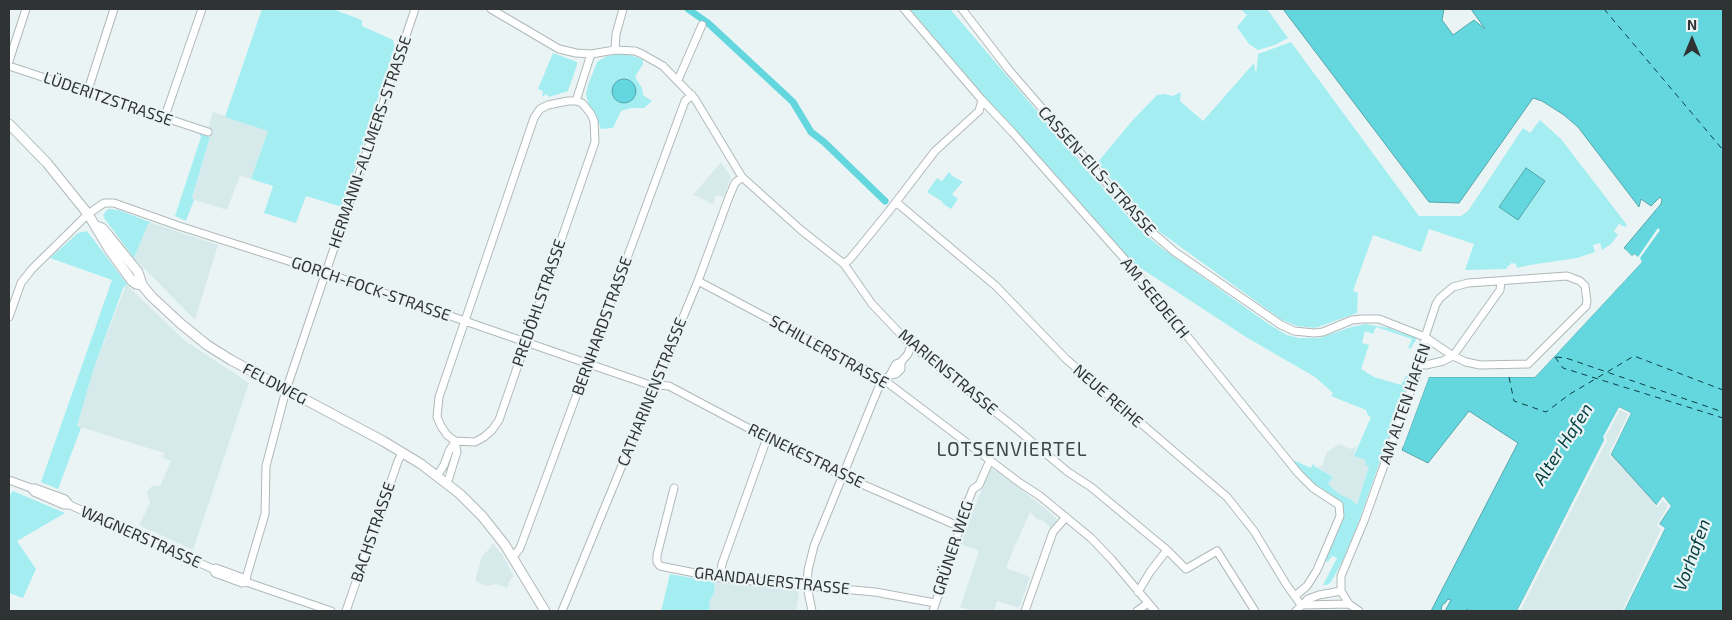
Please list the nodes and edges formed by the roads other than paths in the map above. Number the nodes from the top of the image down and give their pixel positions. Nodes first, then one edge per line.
1 (26, 9) edge
2 (114, 9) edge
3 (202, 9) edge
4 (415, 9) edge
5 (491, 9) edge
6 (623, 9) edge
7 (904, 9) edge
8 (962, 9) edge
9 (702, 25) dead end
10 (615, 50) junction
11 (591, 54) junction
12 (9, 62) edge
13 (9, 66) edge
14 (678, 80) junction
15 (87, 92) junction
16 (692, 95) junction
17 (982, 100) junction
18 (576, 101) junction
19 (164, 119) junction
20 (9, 124) edge
21 (208, 132) dead end
22 (742, 177) junction
23 (896, 202) junction
24 (88, 214) junction
25 (844, 264) junction
26 (326, 273) junction
27 (698, 281) junction
28 (1501, 281) junction
29 (9, 317) edge
30 (464, 321) junction
31 (1424, 337) junction
32 (525, 343) junction
33 (911, 345) junction
34 (1452, 356) junction
35 (588, 364) junction
36 (1420, 364) junction
37 (887, 378) junction
38 (656, 384) junction
39 (286, 390) junction
40 (767, 438) junction
41 (456, 441) junction
42 (402, 453) junction
43 (990, 460) junction
44 (841, 475) junction
45 (436, 476) junction
46 (9, 480) edge
47 (447, 484) junction
48 (674, 488) dead end
49 (1066, 517) junction
50 (958, 526) junction
51 (1167, 550) junction
52 (513, 557) junction
53 (720, 578) junction
54 (246, 582) junction
55 (808, 586) junction
56 (1341, 591) junction
57 (1138, 592) junction
58 (1295, 596) junction
59 (935, 603) junction
60 (1148, 603) junction
61 (1314, 604) junction
62 (1349, 604) junction
63 (1301, 605) junction
64 (1325, 605) junction
65 (563, 610) edge
66 (331, 611) edge
67 (346, 611) edge
68 (545, 611) edge
69 (812, 611) edge
70 (933, 611) edge
71 (1025, 611) edge
72 (1137, 611) edge
73 (1155, 611) edge
74 (1255, 611) edge
75 (1296, 611) edge
76 (1329, 611) edge
77 (1340, 611) edge
78 (1359, 611) edge

1 - 12 street
2 - 15 street
3 - 19 street
4 - 26 street, HERMANN-ALLMERS-STRASSE
5 - 11 street, MARIENSTRASSE
6 - 10 street
7 - 17 street, AM SEEDEICH
8 - 31 street, CASSEN-EILS-STRASSE
9 - 14 street
10 - 11 street, MARIENSTRASSE
10 - 14 street, MARIENSTRASSE
11 - 18 street
13 - 15 street, LÜDERITZSTRASSE
14 - 16 street, MARIENSTRASSE
15 - 19 street, LÜDERITZSTRASSE
16 - 22 street, MARIENSTRASSE
16 - 35 street, BERNHARDSTRASSE
17 - 23 street
17 - 58 street, AM SEEDEICH
18 - 30 street
18 - 32 street, PREDÖHLSTRASSE
19 - 21 street, LÜDERITZSTRASSE
20 - 24 street, FELDWEG
22 - 25 street, MARIENSTRASSE
22 - 27 street, CATHARINENSTRASSE
23 - 25 street
23 - 58 street, NEUE REIHE
24 - 26 street, GORCH-FOCK-STRASSE
24 - 29 street, GORCH-FOCK-STRASSE
24 - 39 street, FELDWEG
25 - 33 street, MARIENSTRASSE
26 - 30 street, GORCH-FOCK-STRASSE
26 - 39 street, HERMANN-ALLMERS-STRASSE
27 - 37 street, SCHILLERSTRASSE
27 - 38 street, CATHARINENSTRASSE
28 - 31 street
28 - 34 street
28 - 34 street, AM ALTEN HAFEN
30 - 32 street, GORCH-FOCK-STRASSE
30 - 41 street
31 - 34 street, AM ALTEN HAFEN
31 - 36 street, AM ALTEN HAFEN
32 - 35 street, GORCH-FOCK-STRASSE
32 - 41 street, PREDÖHLSTRASSE
33 - 37 street
33 - 51 street, MARIENSTRASSE
34 - 36 street
35 - 38 street, GORCH-FOCK-STRASSE
35 - 52 street, BERNHARDSTRASSE
36 - 56 street, AM ALTEN HAFEN
37 - 43 street, SCHILLERSTRASSE
37 - 44 street
38 - 40 street, REINEKESTRASSE
38 - 65 street, CATHARINENSTRASSE
39 - 42 street, FELDWEG
39 - 54 street, HERMANN-ALLMERS-STRASSE
40 - 44 street, REINEKESTRASSE
40 - 53 street
41 - 45 street
41 - 47 street
42 - 45 street, FELDWEG
42 - 67 street, BACHSTRASSE
43 - 49 street, SCHILLERSTRASSE
43 - 50 street, GRÜNER WEG
44 - 50 street, REINEKESTRASSE
44 - 55 street
45 - 47 street, FELDWEG
46 - 54 street, WAGNERSTRASSE
47 - 52 street, FELDWEG
48 - 53 street, GRANDAUERSTRASSE
49 - 57 street, SCHILLERSTRASSE
49 - 71 street
50 - 59 street, GRÜNER WEG
51 - 57 street
51 - 74 street, MARIENSTRASSE
52 - 68 street, FELDWEG
53 - 55 street, GRANDAUERSTRASSE
54 - 66 street, WAGNERSTRASSE
55 - 59 street, GRANDAUERSTRASSE
55 - 69 street
56 - 61 street
56 - 62 street
56 - 63 street
57 - 60 street, SCHILLERSTRASSE
58 - 63 street, NEUE REIHE
59 - 70 street, GRÜNER WEG
60 - 72 street
60 - 73 street, SCHILLERSTRASSE
61 - 63 street
61 - 64 street
62 - 64 street
62 - 77 street
62 - 78 street
63 - 75 street
64 - 76 street

